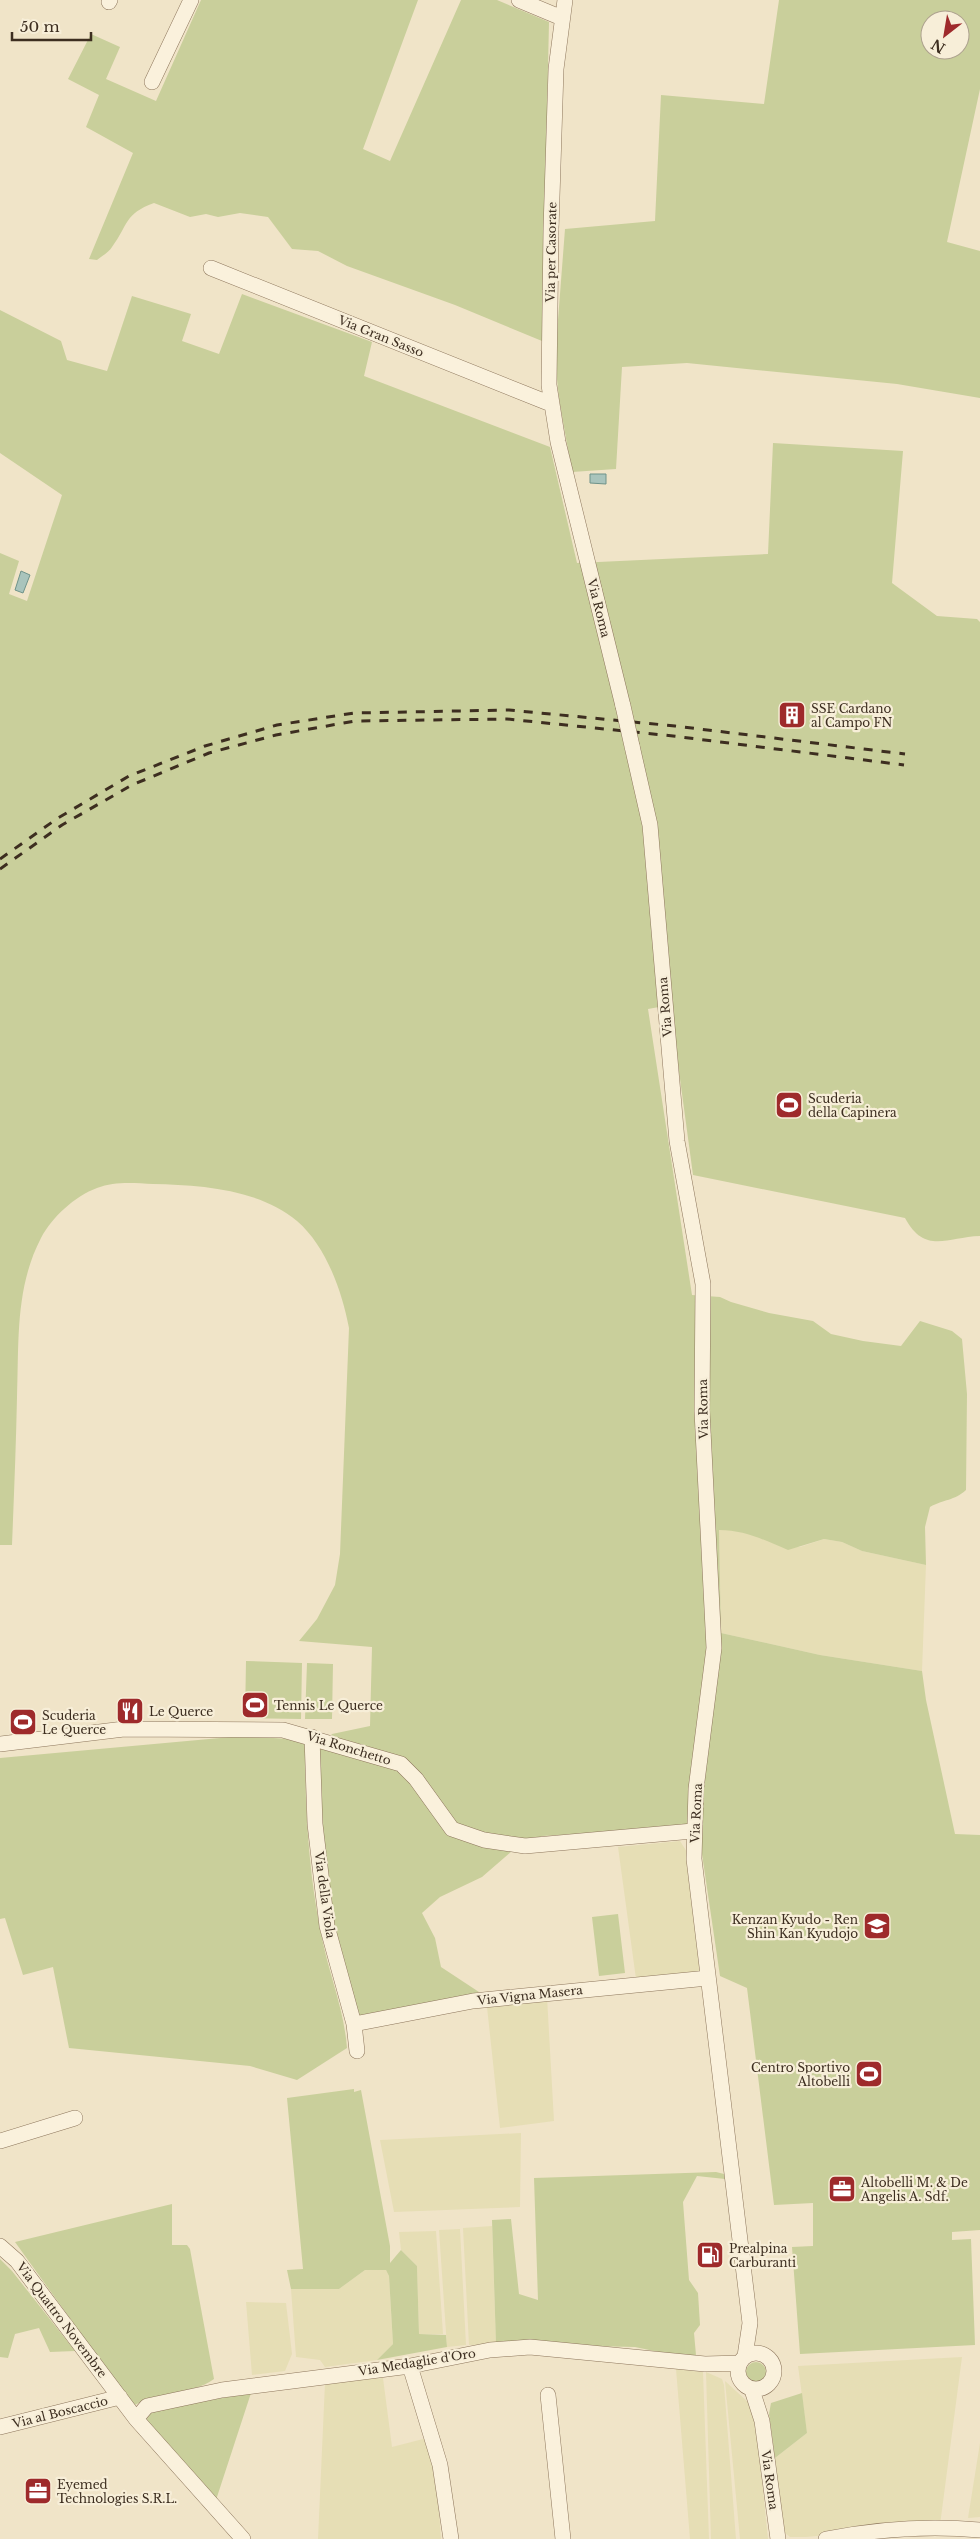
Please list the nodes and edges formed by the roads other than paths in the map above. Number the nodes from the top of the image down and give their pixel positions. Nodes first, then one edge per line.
1 (191, 0) edge
2 (519, 0) edge
3 (566, 0) edge
4 (562, 18) junction
5 (152, 82) dead end
6 (211, 268) dead end
7 (551, 404) junction
8 (573, 502) joint
9 (312, 1737) junction
10 (0, 1744) edge
11 (694, 1830) junction
12 (708, 1978) junction
13 (354, 2024) junction
14 (357, 2051) dead end
15 (75, 2118) dead end
16 (0, 2141) edge
17 (0, 2246) edge
18 (750, 2324) junction
19 (768, 2357) junction
20 (743, 2360) junction
21 (705, 2364) junction
22 (410, 2366) junction
23 (746, 2385) junction
24 (769, 2386) junction
25 (548, 2395) dead end
26 (120, 2397) junction
27 (136, 2418) junction
28 (762, 2421) junction
29 (0, 2427) edge
30 (980, 2530) edge
31 (244, 2539) edge
32 (451, 2539) edge
33 (563, 2539) edge
34 (778, 2539) edge
35 (826, 2539) edge

1 - 5 street
2 - 4 street
3 - 4 street, Via per Casorate
4 - 7 street, Via per Casorate
6 - 7 street, Via Gran Sasso
7 - 8 street, Via per Casorate
8 - 11 street, Via Roma, bridge
9 - 10 street, Via Ronchetto
9 - 11 street, Via Ronchetto
9 - 13 street, Via della Viola
11 - 12 street, Via Roma
12 - 13 street, Via Vigna Masera
12 - 18 street, Via Roma
13 - 14 street, Via della Viola
15 - 16 street
17 - 26 street, Via Quattro Novembre
18 - 19 street, Via Roma
18 - 20 street, Via Roma
19 - 20 street
19 - 24 street, Via Roma
20 - 21 street, Via Medaglie d'Oro
20 - 23 street, Via Roma
21 - 22 street, Via Medaglie d'Oro
21 - 23 street, Via Medaglie d'Oro
22 - 27 street, Via Medaglie d'Oro
22 - 32 street
23 - 24 street
23 - 28 street, Via Roma
24 - 28 street, Via Roma
25 - 33 street
26 - 27 street, Via Quattro Novembre
26 - 29 street, Via al Boscaccio
27 - 31 street, Via Quattro Novembre
28 - 34 street, Via Roma
30 - 35 street

